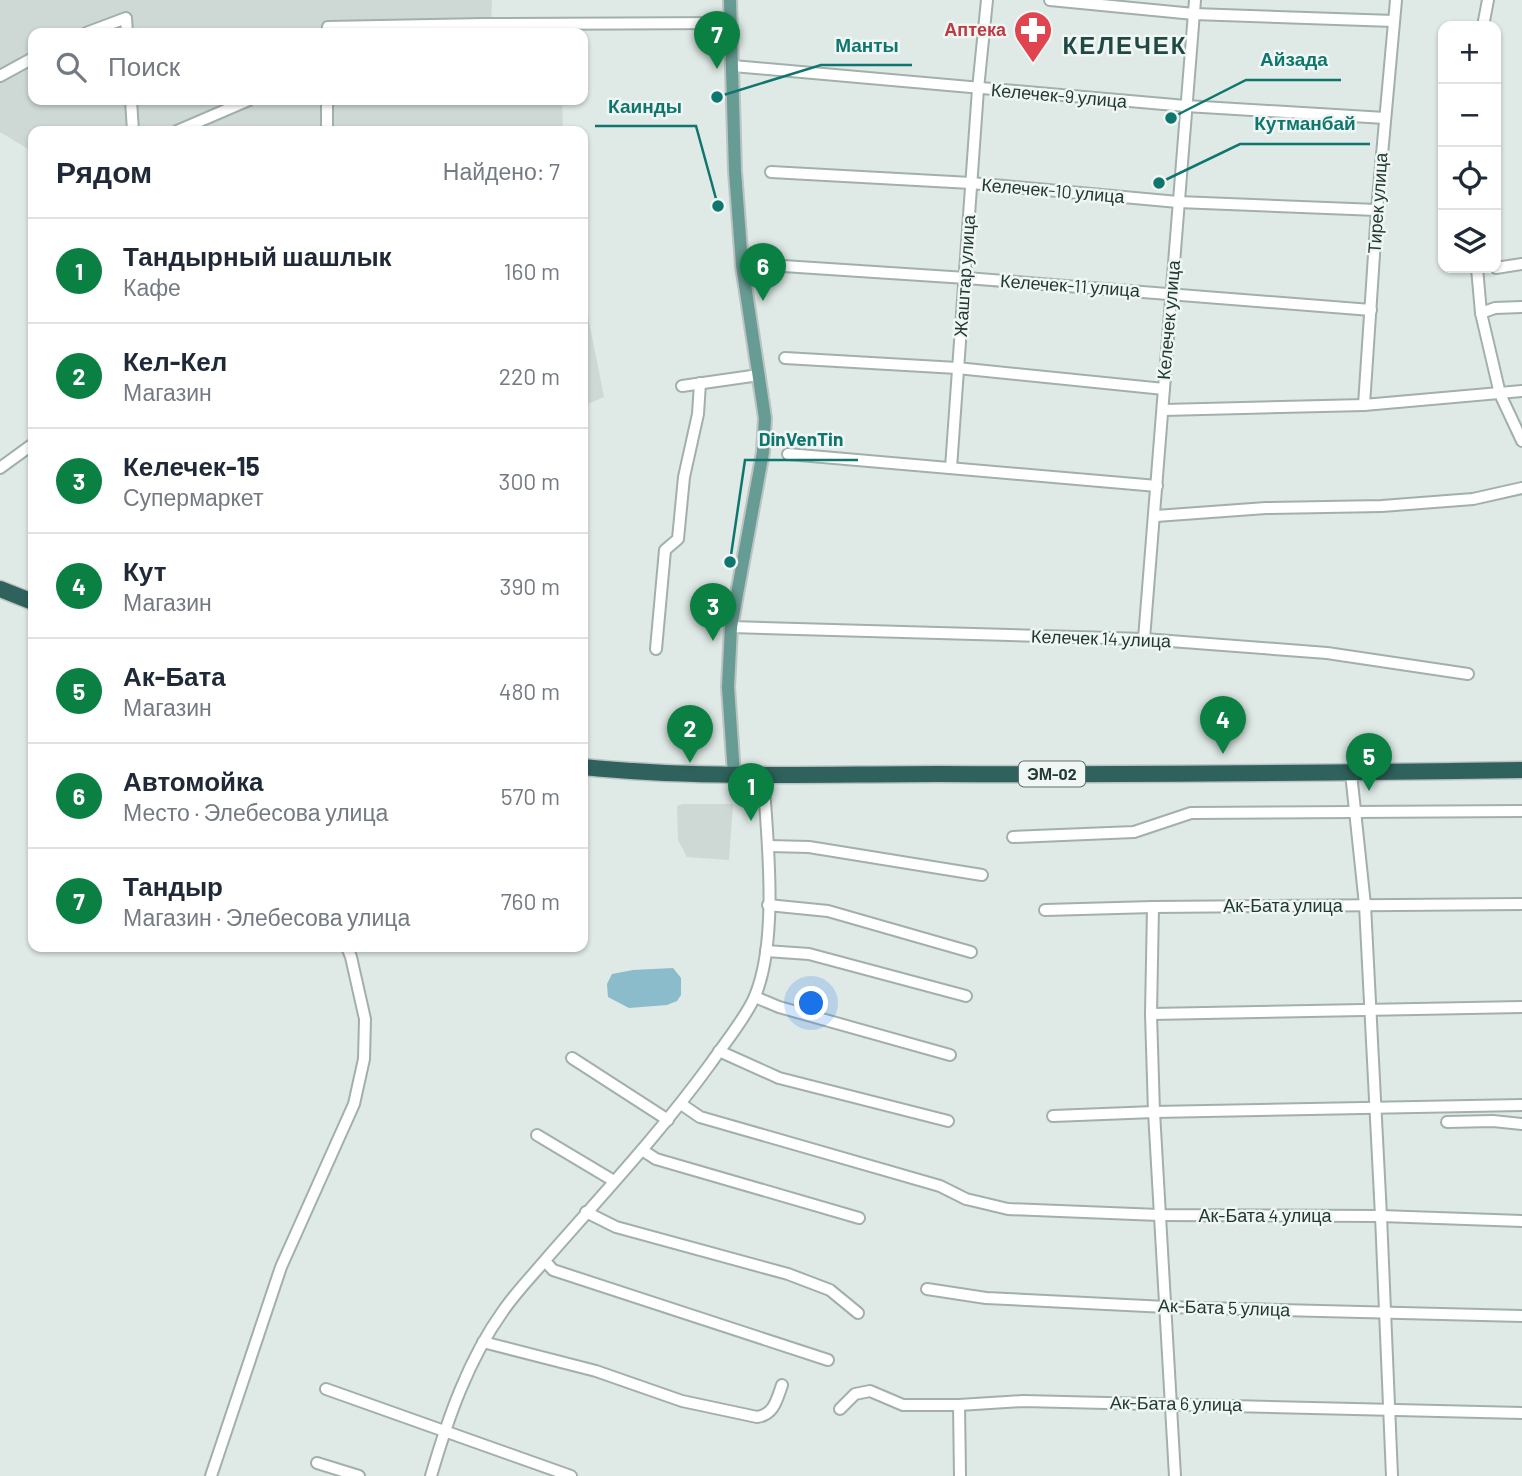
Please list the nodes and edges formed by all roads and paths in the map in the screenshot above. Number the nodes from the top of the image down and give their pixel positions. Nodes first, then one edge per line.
1 (730, 0) edge
2 (987, 0) edge
3 (1050, 0) edge
4 (1195, 0) edge
5 (1395, 0) edge
6 (1488, 0) edge
7 (1194, 14) junction
8 (1394, 21) junction
9 (1484, 21) edge
10 (730, 23) junction
11 (99, 28) edge
12 (127, 28) edge
13 (328, 28) edge
14 (28, 61) edge
15 (733, 66) junction
16 (0, 76) edge
17 (978, 89) junction
18 (131, 105) edge
19 (237, 105) edge
20 (327, 105) edge
21 (1186, 106) junction
22 (1385, 118) junction
23 (133, 126) edge
24 (189, 126) edge
25 (327, 126) edge
26 (771, 172) dead end
27 (971, 183) junction
28 (1178, 202) junction
29 (1377, 210) junction
30 (1522, 264) edge
31 (768, 265) dead end
32 (1501, 267) edge
33 (1477, 273) edge
34 (966, 278) junction
35 (1172, 294) junction
36 (1522, 307) edge
37 (1371, 310) junction
38 (1481, 313) junction
39 (785, 358) dead end
40 (957, 368) junction
41 (759, 375) junction
42 (700, 383) junction
43 (682, 386) dead end
44 (1164, 389) junction
45 (1522, 391) edge
46 (1500, 394) junction
47 (1364, 405) junction
48 (1164, 410) junction
49 (1522, 441) edge
50 (28, 448) edge
51 (788, 454) dead end
52 (0, 468) edge
53 (951, 468) junction
54 (1157, 486) junction
55 (1522, 488) edge
56 (1156, 516) junction
57 (0, 589) edge
58 (28, 600) edge
59 (731, 627) junction
60 (1144, 639) junction
61 (656, 649) dead end
62 (1468, 674) dead end
63 (588, 767) edge
64 (1522, 770) edge
65 (1351, 773) junction
66 (734, 774) junction
67 (763, 774) junction
68 (1522, 811) edge
69 (1356, 814) junction
70 (1013, 837) dead end
71 (768, 846) junction
72 (982, 875) dead end
73 (1522, 904) edge
74 (768, 905) junction
75 (1364, 905) junction
76 (1153, 907) junction
77 (1045, 910) dead end
78 (766, 951) junction
79 (348, 952) edge
80 (971, 952) dead end
81 (965, 996) dead end
82 (755, 997) junction
83 (1522, 1007) edge
84 (1369, 1010) junction
85 (1151, 1014) junction
86 (719, 1051) junction
87 (950, 1055) dead end
88 (572, 1058) dead end
89 (681, 1104) junction
90 (1522, 1105) edge
91 (1375, 1107) junction
92 (1154, 1112) junction
93 (1052, 1116) dead end
94 (668, 1120) junction
95 (948, 1121) dead end
96 (1447, 1122) dead end
97 (1522, 1124) edge
98 (537, 1135) dead end
99 (642, 1150) junction
100 (614, 1181) junction
101 (586, 1212) junction
102 (1159, 1215) junction
103 (1381, 1216) junction
104 (859, 1219) dead end
105 (1522, 1221) edge
106 (545, 1261) junction
107 (928, 1289) dead end
108 (1166, 1307) junction
109 (858, 1313) dead end
110 (1385, 1313) junction
111 (1522, 1316) edge
112 (483, 1342) junction
113 (828, 1360) dead end
114 (782, 1385) dead end
115 (326, 1389) dead end
116 (1171, 1403) junction
117 (959, 1405) junction
118 (840, 1409) dead end
119 (1389, 1410) junction
120 (1522, 1413) edge
121 (445, 1430) junction
122 (317, 1463) dead end
123 (211, 1476) edge
124 (359, 1476) edge
125 (431, 1476) edge
126 (571, 1476) edge
127 (960, 1476) edge
128 (1175, 1476) edge
129 (1392, 1476) edge

1 - 10 main road
2 - 17 street, Жаштар улица
3 - 7 street
4 - 7 street, Келечек улица
5 - 8 street, Тирек улица
6 - 9 street
7 - 8 street
7 - 21 street, Келечек улица
8 - 22 street, Тирек улица
10 - 13 street
10 - 15 main road
11 - 12 street
14 - 16 street
15 - 17 street, Келечек-9 улица
15 - 41 main road
17 - 21 street, Келечек-9 улица
17 - 27 street, Жаштар улица
18 - 23 street
19 - 24 street
20 - 25 street
21 - 22 street, Келечек-9 улица
21 - 28 street, Келечек улица
22 - 29 street, Тирек улица
26 - 27 street, Келечек-10 улица
27 - 28 street, Келечек-10 улица
27 - 34 street, Жаштар улица
28 - 29 street, Келечек-10 улица
28 - 35 street, Келечек улица
29 - 37 street, Тирек улица
30 - 32 street
31 - 34 street, Келечек-11 улица
33 - 38 street
34 - 35 street, Келечек-11 улица
34 - 40 street, Жаштар улица
35 - 37 street, Келечек-11 улица
35 - 44 street, Келечек улица
36 - 38 street
37 - 47 street, Тирек улица
38 - 46 street
39 - 40 street
40 - 44 street
40 - 53 street, Жаштар улица
41 - 42 street
41 - 59 main road
42 - 43 street
42 - 61 street
44 - 48 street, Келечек улица
45 - 46 street
46 - 47 street
46 - 49 street
47 - 48 street
48 - 54 street, Келечек улица
50 - 52 street
51 - 53 street
53 - 54 street
54 - 56 street, Келечек улица
55 - 56 street
56 - 60 street, Келечек улица
57 - 58 highway
59 - 60 street, Келечек 14 улица
59 - 66 main road
60 - 62 street, Келечек 14 улица
63 - 66 highway, ЭМ-02
64 - 65 highway, ЭМ-02
65 - 67 highway, ЭМ-02
65 - 69 street
66 - 67 highway, ЭМ-02
67 - 71 street
68 - 69 street
69 - 70 street
69 - 75 street
71 - 72 street
71 - 74 street
73 - 75 street, Ак-Бата улица
74 - 78 street
74 - 80 street
75 - 76 street, Ак-Бата улица
75 - 84 street
76 - 77 street, Ак-Бата улица
76 - 85 street
78 - 81 street
78 - 82 street
79 - 123 street
82 - 86 street
82 - 87 street
83 - 84 street
84 - 85 street
84 - 91 street
85 - 92 street
86 - 89 street
86 - 95 street
88 - 94 street
89 - 94 street
89 - 102 street, Ак-Бата 4 улица
90 - 91 street
91 - 92 street
91 - 103 street
92 - 93 street
92 - 102 street
94 - 99 street
96 - 97 street
98 - 100 street
99 - 100 street
99 - 104 street
100 - 101 street
101 - 106 street
101 - 109 street
102 - 103 street, Ак-Бата 4 улица
102 - 108 street
103 - 105 street, Ак-Бата 4 улица
103 - 110 street
106 - 112 street
106 - 113 street
107 - 108 street, Ак-Бата 5 улица
108 - 110 street, Ак-Бата 5 улица
108 - 116 street
110 - 111 street, Ак-Бата 5 улица
110 - 119 street
112 - 114 street
112 - 121 street
115 - 121 street
116 - 117 street, Ак-Бата 6 улица
116 - 119 street, Ак-Бата 6 улица
116 - 128 street
117 - 118 street, Ак-Бата 6 улица
117 - 127 street
119 - 120 street, Ак-Бата 6 улица
119 - 129 street
121 - 125 street
121 - 126 street
122 - 124 street

